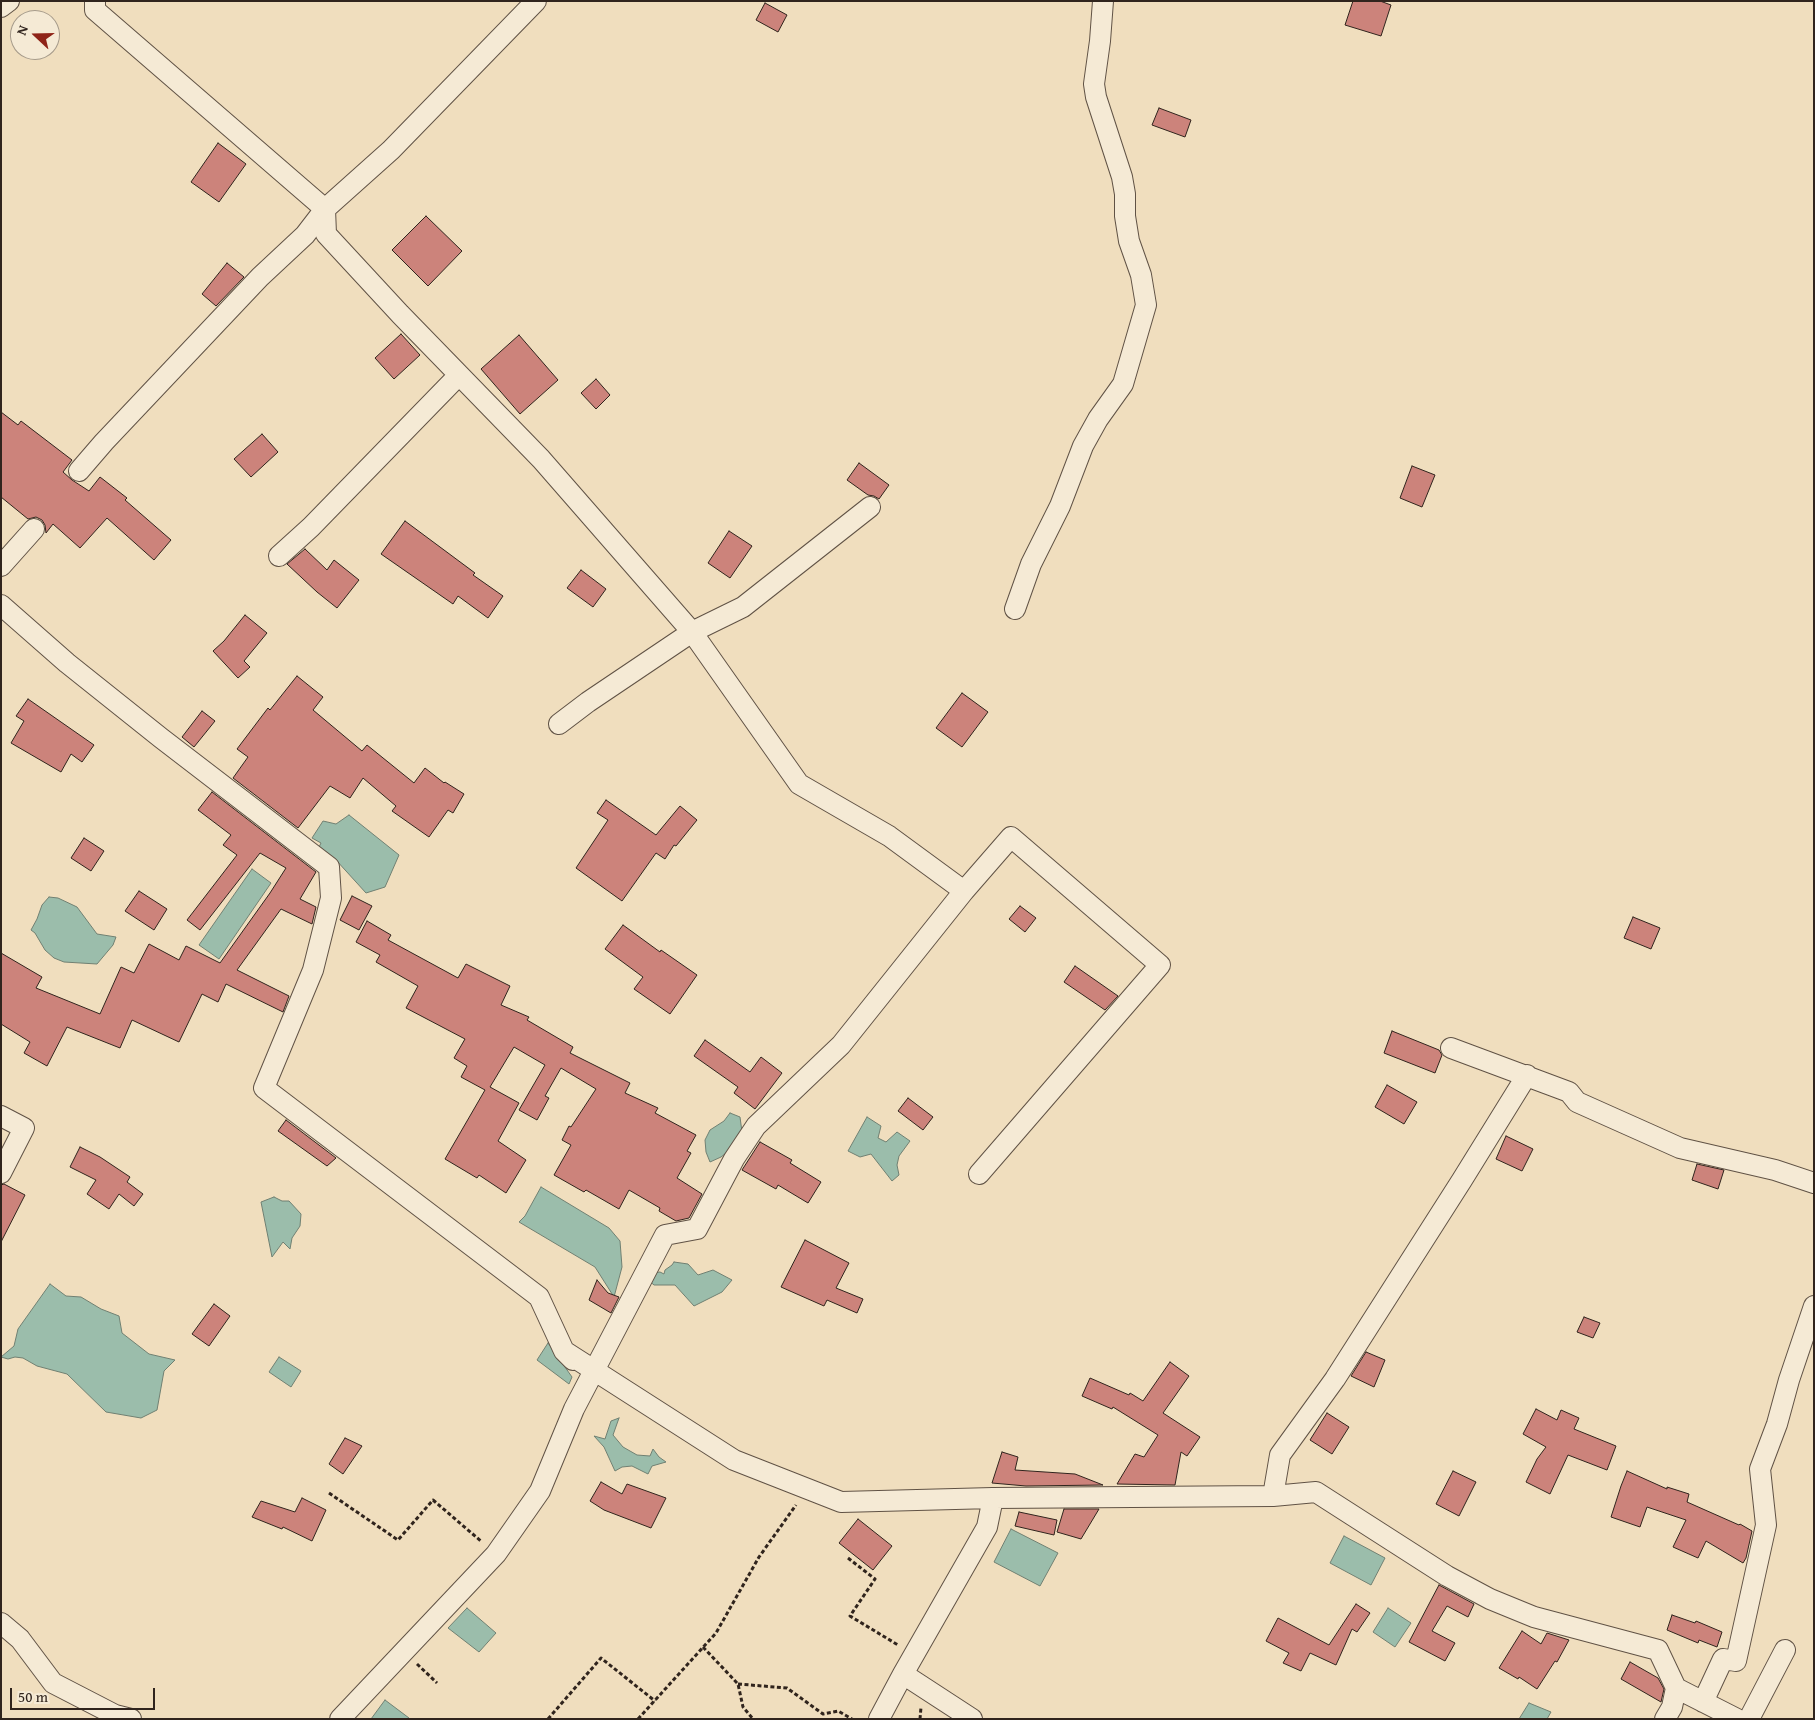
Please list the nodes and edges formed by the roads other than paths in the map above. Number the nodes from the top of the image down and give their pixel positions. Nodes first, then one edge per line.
1 (9, 1) edge
2 (95, 1) edge
3 (536, 1) edge
4 (1103, 1) edge
5 (1, 7) edge
6 (325, 209) junction
7 (459, 375) junction
8 (79, 471) dead end
9 (870, 507) dead end
10 (34, 529) dead end
11 (279, 556) dead end
12 (1, 566) edge
13 (1, 605) edge
14 (1015, 609) dead end
15 (692, 632) junction
16 (559, 724) dead end
17 (964, 891) junction
18 (1451, 1048) dead end
19 (1527, 1075) junction
20 (1, 1116) edge
21 (1, 1173) edge
22 (979, 1174) dead end
23 (1814, 1183) edge
24 (1814, 1306) edge
25 (593, 1374) junction
26 (1273, 1496) junction
27 (993, 1498) junction
28 (1, 1623) edge
29 (1785, 1650) dead end
30 (903, 1674) junction
31 (1676, 1688) junction
32 (1703, 1702) junction
33 (131, 1719) edge
34 (340, 1719) edge
35 (879, 1719) edge
36 (972, 1719) edge
37 (1665, 1719) edge
38 (1737, 1719) edge
39 (1750, 1719) edge

1 - 5 street
2 - 6 street
3 - 6 street
4 - 14 street
6 - 7 street
6 - 8 street
7 - 11 street
7 - 15 street
9 - 15 street
10 - 12 street
13 - 25 street
15 - 16 street
15 - 17 street
17 - 22 street
17 - 25 street
18 - 19 street
19 - 23 street
19 - 26 street
20 - 21 street
24 - 32 street
25 - 27 street
25 - 34 street
26 - 27 street
26 - 31 street
27 - 30 street
28 - 33 street
29 - 39 street
30 - 35 street
30 - 36 street
31 - 32 street
31 - 37 street
32 - 38 street

